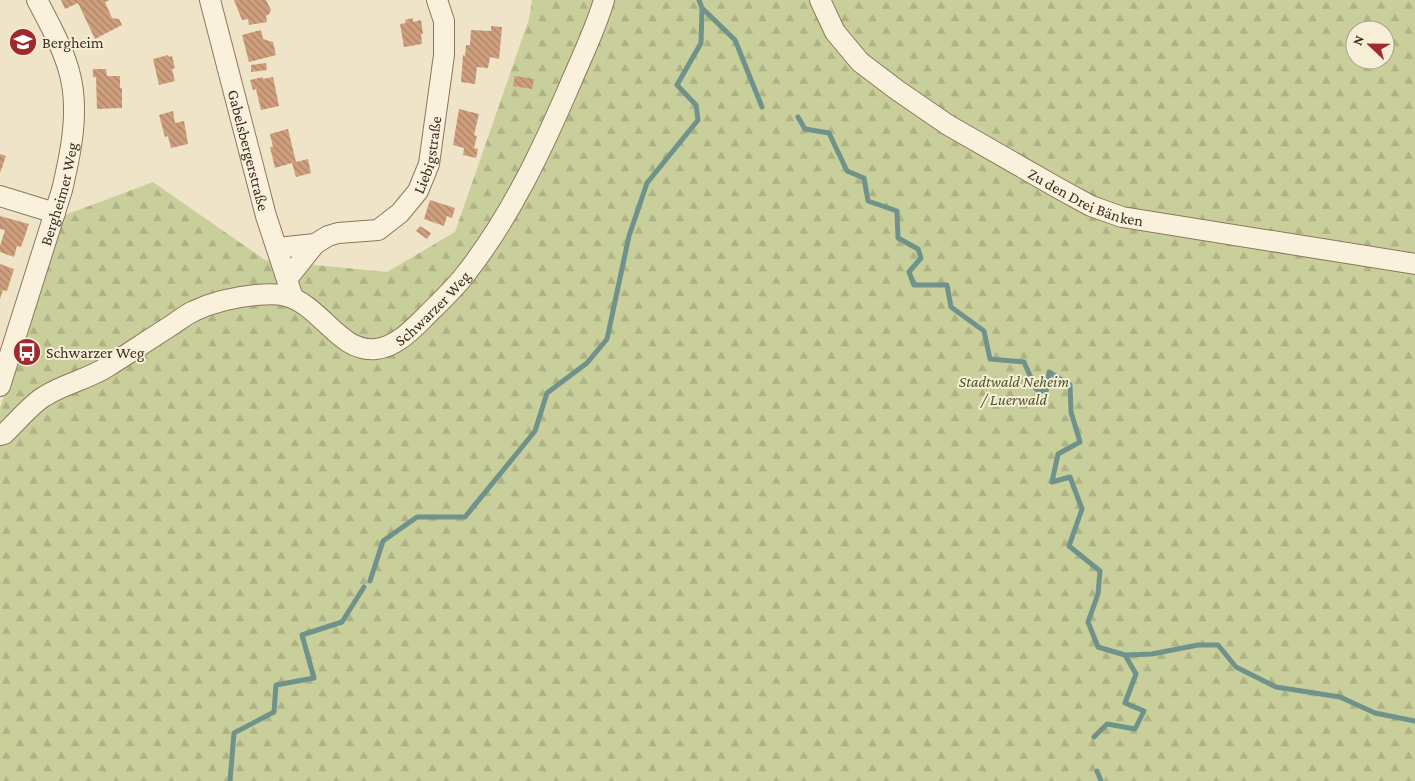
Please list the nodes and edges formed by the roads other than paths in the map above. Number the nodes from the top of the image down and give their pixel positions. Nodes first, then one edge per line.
1 (38, 0) edge
2 (210, 0) edge
3 (437, 0) edge
4 (604, 0) edge
5 (820, 0) edge
6 (0, 196) edge
7 (55, 213) junction
8 (315, 244) junction
9 (277, 248) junction
10 (1415, 264) edge
11 (290, 289) junction
12 (0, 386) edge
13 (0, 436) edge

1 - 7 street, Bergheimer Weg
2 - 9 street, Gabelsbergerstraße
3 - 8 street, Liebigstraße
4 - 11 street, Schwarzer Weg
5 - 10 street, Zu den Drei Bänken
6 - 7 street
7 - 12 street, Bergheimer Weg
8 - 9 street, Liebigstraße
8 - 11 street, Liebigstraße
9 - 11 street, Gabelsbergerstraße
11 - 13 street, Schwarzer Weg

